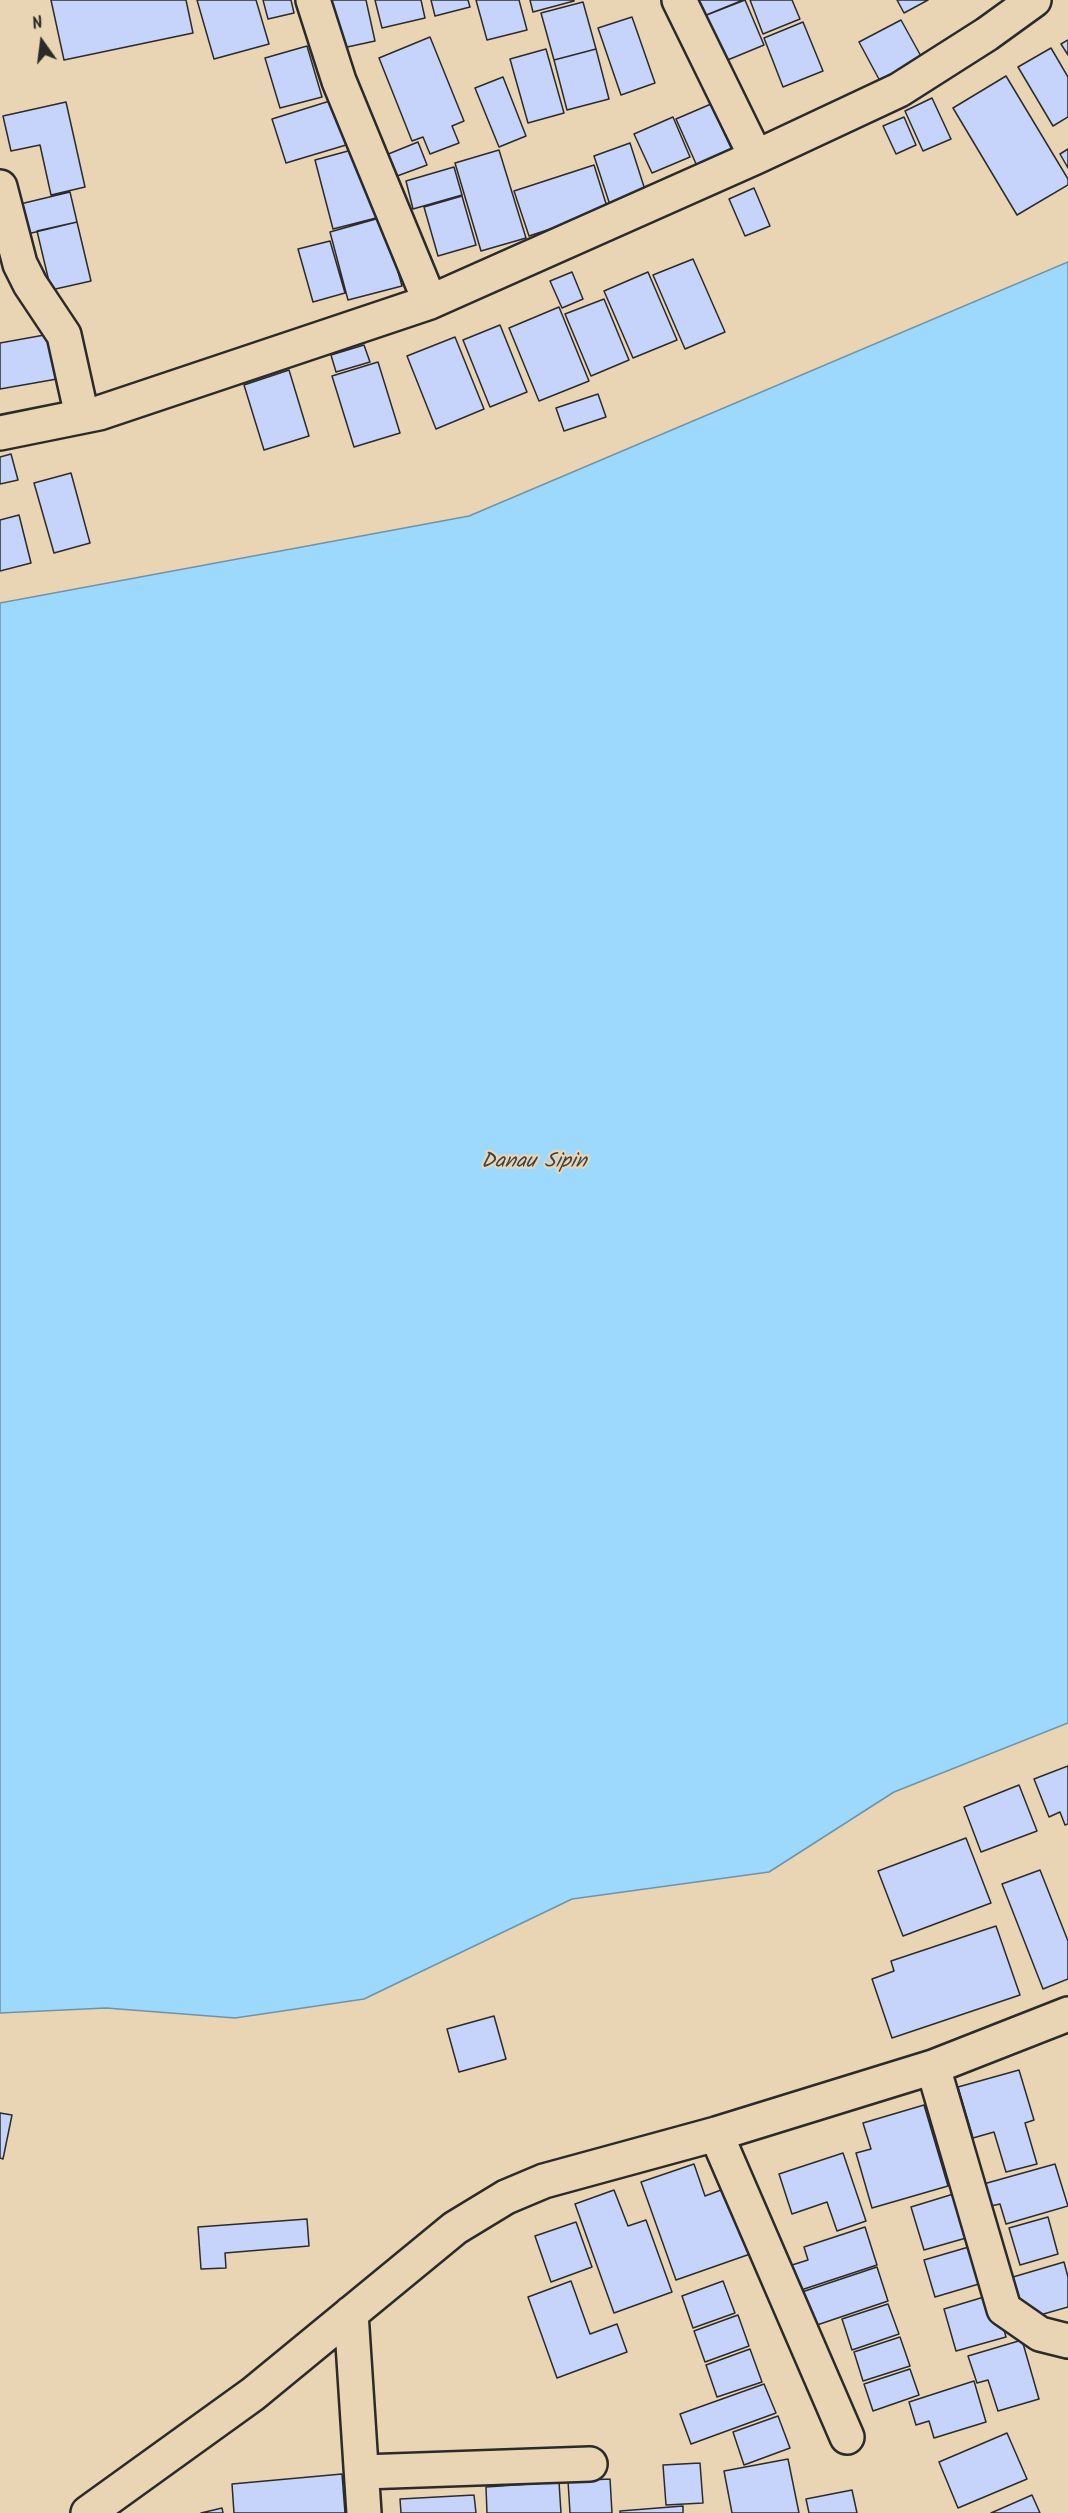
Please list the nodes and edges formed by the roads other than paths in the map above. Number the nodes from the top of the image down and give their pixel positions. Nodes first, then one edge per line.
1 (313, 0) edge
2 (679, 0) edge
3 (1035, 0) edge
4 (756, 157) junction
5 (0, 187) edge
6 (430, 302) junction
7 (82, 416) junction
8 (0, 433) edge
9 (1068, 2014) edge
10 (933, 2067) junction
11 (716, 2134) junction
12 (351, 2313) junction
13 (1068, 2341) edge
14 (847, 2437) dead end
15 (590, 2464) dead end
16 (363, 2472) junction
17 (97, 2507) edge
18 (364, 2513) edge

1 - 6 street
2 - 4 street
3 - 4 street
4 - 6 street
5 - 7 street
6 - 7 street
7 - 8 street
9 - 10 street
10 - 11 street
10 - 13 street
11 - 12 street
11 - 14 street
12 - 16 street
12 - 17 street
15 - 16 street
16 - 18 street

